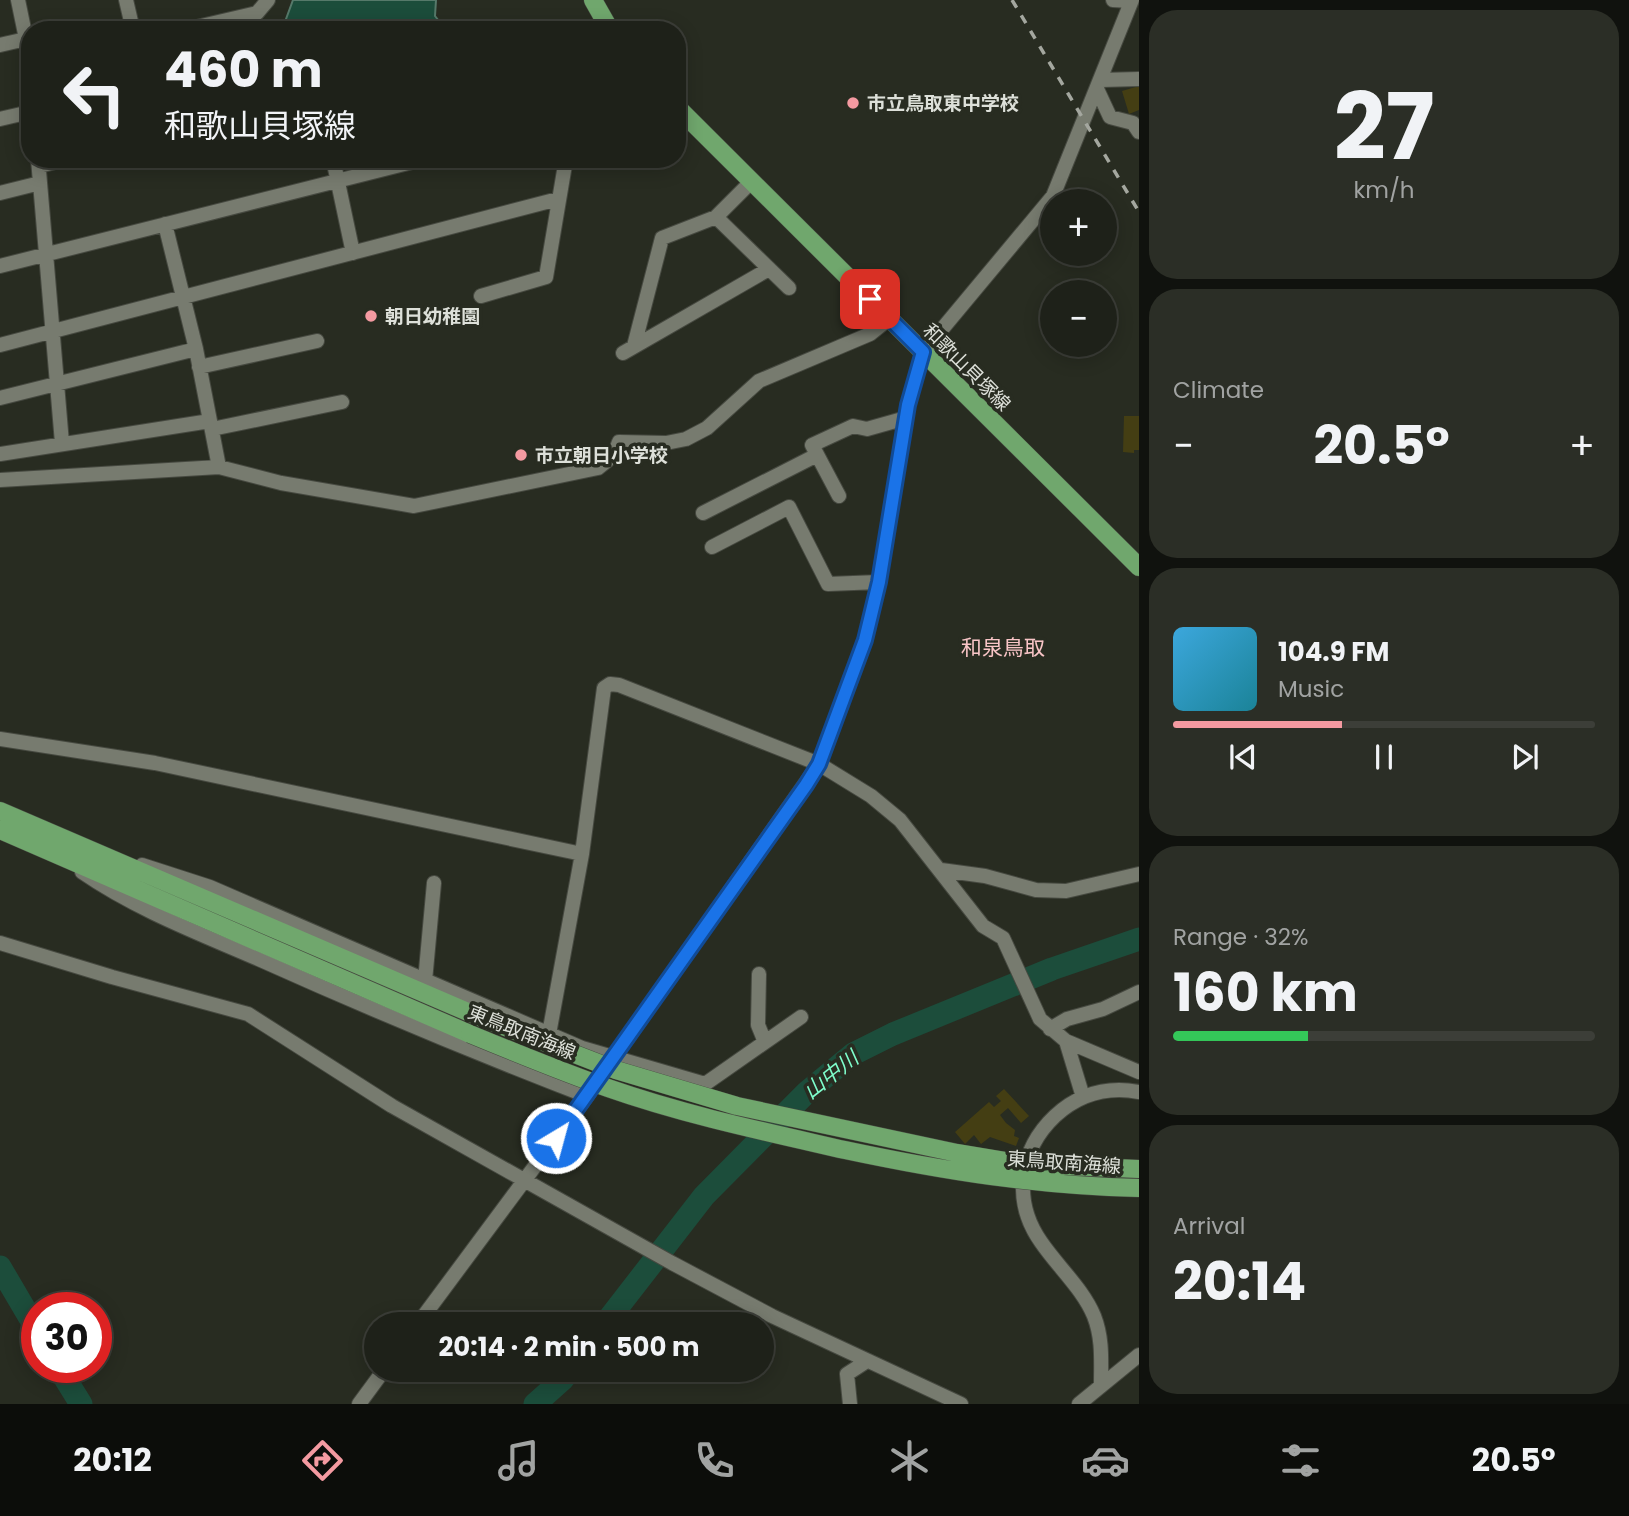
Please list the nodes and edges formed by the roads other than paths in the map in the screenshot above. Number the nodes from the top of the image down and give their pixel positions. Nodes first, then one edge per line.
1 (18, 0) edge
2 (126, 0) edge
3 (268, 0) edge
4 (593, 0) edge
5 (1113, 0) edge
6 (1131, 1) edge
7 (22, 21) edge
8 (131, 21) edge
9 (235, 21) edge
10 (605, 21) edge
11 (21, 39) edge
12 (0, 45) edge
13 (1139, 79) edge
14 (1099, 85) junction
15 (21, 114) edge
16 (686, 116) edge
17 (0, 119) edge
18 (1139, 132) edge
19 (39, 168) edge
20 (335, 168) edge
21 (389, 168) edge
22 (564, 168) edge
23 (338, 181) junction
24 (751, 182) junction
25 (40, 183) junction
26 (0, 193) edge
27 (558, 199) junction
28 (716, 217) junction
29 (165, 224) junction
30 (354, 253) junction
31 (45, 255) junction
32 (0, 266) edge
33 (769, 270) junction
34 (789, 288) dead end
35 (481, 296) dead end
36 (183, 298) junction
37 (890, 318) junction
38 (53, 332) junction
39 (317, 341) dead end
40 (0, 345) edge
41 (196, 349) junction
42 (923, 352) junction
43 (199, 367) junction
44 (56, 383) junction
45 (0, 398) edge
46 (342, 402) dead end
47 (906, 418) junction
48 (211, 425) junction
49 (62, 443) junction
50 (0, 454) edge
51 (817, 455) junction
52 (219, 467) junction
53 (0, 480) edge
54 (839, 496) dead end
55 (704, 513) dead end
56 (712, 547) dead end
57 (1139, 567) edge
58 (879, 582) junction
59 (0, 739) edge
60 (819, 764) junction
61 (0, 811) edge
62 (0, 830) edge
63 (94, 851) junction
64 (582, 854) junction
65 (58, 855) junction
66 (941, 870) junction
67 (1139, 874) edge
68 (434, 883) dead end
69 (0, 943) edge
70 (759, 974) dead end
71 (425, 981) junction
72 (1139, 992) edge
73 (800, 1017) dead end
74 (1050, 1029) junction
75 (549, 1034) junction
76 (1066, 1041) junction
77 (765, 1042) junction
78 (612, 1058) junction
79 (1139, 1072) edge
80 (1139, 1092) edge
81 (587, 1096) junction
82 (1083, 1097) junction
83 (1139, 1169) edge
84 (525, 1179) junction
85 (1139, 1188) edge
86 (427, 1312) edge
87 (1139, 1355) edge
88 (867, 1360) junction
89 (375, 1382) edge
90 (1101, 1385) junction
91 (359, 1404) edge
92 (850, 1404) edge
93 (961, 1404) edge
94 (1079, 1404) edge

1 - 7 street
2 - 8 street
3 - 9 street
4 - 10 main road
5 - 6 street
6 - 14 street
11 - 12 street
13 - 14 street
14 - 18 street
14 - 42 street
15 - 17 street
16 - 24 main road, 和歌山貝塚線
19 - 25 street
20 - 23 street
21 - 23 street
22 - 27 street
23 - 29 street
23 - 30 street
24 - 28 street
24 - 37 main road, 和歌山貝塚線
25 - 26 street
25 - 31 street
27 - 30 street
27 - 35 street
28 - 33 street
28 - 33 street
29 - 31 street
29 - 36 street
30 - 36 street
31 - 32 street
31 - 38 street
33 - 34 street
36 - 38 street
36 - 41 street
37 - 42 main road, 和歌山貝塚線
37 - 52 street
38 - 40 street
38 - 44 street
39 - 43 street
41 - 43 street
41 - 44 street
42 - 47 street
42 - 57 main road, 和歌山貝塚線
43 - 48 street
44 - 45 street
44 - 49 street
46 - 48 street
47 - 51 street
47 - 58 street
48 - 49 street
48 - 52 street
49 - 50 street
51 - 54 street
51 - 55 street
52 - 53 street
56 - 58 street
58 - 60 street
59 - 64 street
60 - 64 street
60 - 66 street
60 - 78 street
61 - 63 main road, 東鳥取南海線
62 - 65 main road, 東鳥取南海線
63 - 71 street
63 - 83 main road, 東鳥取南海線, bridge
64 - 75 street
65 - 81 street
65 - 85 main road, 東鳥取南海線, bridge
66 - 67 street
66 - 74 street
68 - 71 street
69 - 84 street
70 - 77 street
71 - 75 street
72 - 74 street
73 - 77 street
74 - 76 street
75 - 78 street
76 - 79 street
76 - 82 street
77 - 78 street
78 - 81 street
80 - 82 street
81 - 84 street
82 - 90 street
84 - 86 street
84 - 88 street
87 - 90 street
88 - 92 street
88 - 93 street
89 - 91 street
90 - 94 street

